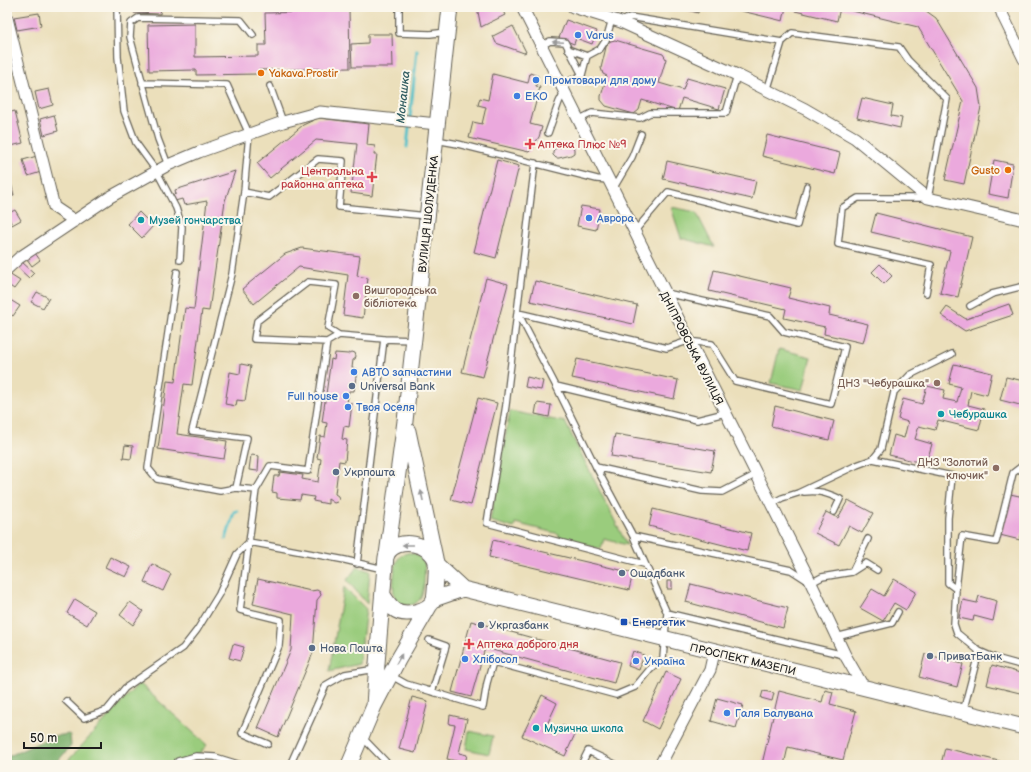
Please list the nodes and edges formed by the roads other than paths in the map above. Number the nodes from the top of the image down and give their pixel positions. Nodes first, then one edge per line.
1 (117, 7) edge
2 (399, 7) edge
3 (450, 7) edge
4 (522, 7) edge
5 (573, 7) edge
6 (1000, 7) edge
7 (7, 18) edge
8 (617, 21) junction
9 (447, 32) junction
10 (254, 35) dead end
11 (782, 42) junction
12 (541, 46) junction
13 (568, 49) junction
14 (587, 56) junction
15 (1024, 59) edge
16 (582, 75) junction
17 (737, 75) junction
18 (142, 83) junction
19 (270, 86) dead end
20 (563, 88) junction
21 (768, 91) junction
22 (578, 120) junction
23 (283, 122) junction
24 (438, 124) junction
25 (548, 132) dead end
26 (249, 134) junction
27 (641, 134) dead end
28 (436, 140) junction
29 (535, 163) junction
30 (168, 165) junction
31 (156, 172) junction
32 (610, 184) junction
33 (807, 186) dead end
34 (244, 192) junction
35 (928, 198) junction
36 (427, 216) junction
37 (1024, 220) edge
38 (75, 221) junction
39 (634, 232) junction
40 (180, 260) dead end
41 (7, 269) edge
42 (177, 272) dead end
43 (1024, 286) edge
44 (664, 292) junction
45 (926, 293) dead end
46 (970, 306) dead end
47 (518, 313) junction
48 (339, 335) junction
49 (384, 339) junction
50 (414, 340) junction
51 (688, 341) junction
52 (326, 342) junction
53 (952, 354) dead end
54 (556, 386) junction
55 (724, 413) junction
56 (405, 420) junction
57 (873, 459) junction
58 (1024, 466) edge
59 (596, 467) junction
60 (755, 475) junction
61 (236, 488) junction
62 (256, 490) junction
63 (798, 493) junction
64 (770, 504) junction
65 (834, 512) dead end
66 (632, 536) junction
67 (868, 539) dead end
68 (249, 542) junction
69 (386, 555) junction
70 (436, 563) junction
71 (357, 564) junction
72 (644, 564) junction
73 (385, 570) junction
74 (877, 570) dead end
75 (852, 572) junction
76 (810, 583) junction
77 (956, 588) junction
78 (463, 589) junction
79 (383, 595) junction
80 (433, 600) junction
81 (898, 612) dead end
82 (667, 613) junction
83 (836, 637) junction
84 (429, 640) dead end
85 (665, 640) junction
86 (979, 651) junction
87 (714, 652) junction
88 (845, 655) junction
89 (1024, 666) edge
90 (383, 672) junction
91 (864, 688) junction
92 (432, 692) junction
93 (66, 701) dead end
94 (963, 712) junction
95 (1024, 728) edge
96 (361, 736) junction
97 (268, 744) dead end
98 (178, 761) dead end
99 (240, 765) edge
100 (290, 765) edge
101 (349, 765) edge
102 (389, 765) edge
103 (581, 765) edge
104 (617, 765) edge
105 (660, 765) edge

1 - 31 lane
2 - 9 lane
3 - 9 main road, ВУЛИЦЯ ШОЛУДЕНКА
4 - 12 street, ДНІПРОВСЬКА ВУЛИЦЯ
5 - 8 street
6 - 15 street
7 - 38 street
8 - 11 lane
8 - 14 lane
8 - 17 street
9 - 24 main road, ВУЛИЦЯ ШОЛУДЕНКА
10 - 18 lane
11 - 21 lane
11 - 35 lane
13 -> 12 lane
12 - 20 street, ДНІПРОВСЬКА ВУЛИЦЯ
13 - 14 lane
13 - 16 lane
14 - 16 lane
16 - 20 lane
17 - 21 street
17 - 22 lane
18 - 26 lane
18 - 30 lane
19 - 23 lane
20 - 22 street, ДНІПРОВСЬКА ВУЛИЦЯ
20 - 25 lane
21 - 35 street
22 - 32 street, ДНІПРОВСЬКА ВУЛИЦЯ
23 - 24 street
23 - 26 street
24 - 28 main road, ВУЛИЦЯ ШОЛУДЕНКА
26 - 30 street
26 - 34 lane
27 - 32 lane
28 - 29 lane
28 - 36 main road, ВУЛИЦЯ ШОЛУДЕНКА
29 - 32 lane
29 - 47 lane
30 - 31 street
31 - 38 street
31 - 40 lane
32 - 39 street, ДНІПРОВСЬКА ВУЛИЦЯ
33 - 39 lane
34 - 36 lane
34 - 61 lane
35 - 37 street
35 - 45 lane
36 - 50 main road, ВУЛИЦЯ ШОЛУДЕНКА
38 - 41 street
39 - 44 street, ДНІПРОВСЬКА ВУЛИЦЯ
42 - 61 lane
43 - 46 lane
44 - 51 street, ДНІПРОВСЬКА ВУЛИЦЯ
44 - 51 lane
47 - 51 lane
47 - 54 lane
47 - 72 lane
48 - 49 lane
48 - 52 lane
48 - 52 lane
49 - 50 lane
49 - 71 lane
50 - 56 main road, ВУЛИЦЯ ШОЛУДЕНКА
51 - 55 street, ДНІПРОВСЬКА ВУЛИЦЯ
52 - 62 lane
53 - 57 lane
54 - 55 lane
54 - 59 lane
55 - 60 street, ДНІПРОВСЬКА ВУЛИЦЯ
56 - 69 main road, ВУЛИЦЯ ШОЛУДЕНКА
70 -> 56 main road, ВУЛИЦЯ ШОЛУДЕНКА
57 - 63 lane
57 - 77 lane
58 - 77 lane
59 - 60 lane
59 - 66 lane
60 - 64 street, ДНІПРОВСЬКА ВУЛИЦЯ
61 - 62 lane
62 - 68 lane
63 - 64 lane
63 - 65 lane
64 - 76 street, ДНІПРОВСЬКА ВУЛИЦЯ
66 - 72 lane
66 - 76 lane
67 - 75 lane
68 - 71 lane
68 - 93 lane
68 - 97 lane
70 -> 69 main road
69 - 73 main road
70 - 78 main road, ПРОСПЕКТ МАЗЕПИ
70 - 80 main road
71 - 73 lane
72 - 82 lane
73 - 79 main road
74 - 75 lane
75 - 76 lane
76 - 83 street, ДНІПРОВСЬКА ВУЛИЦЯ
77 - 86 lane
78 - 80 main road
78 - 85 main road, ПРОСПЕКТ МАЗЕПИ
79 - 80 main road
79 - 90 main road
90 -> 80 main road
81 - 83 lane
82 - 85 lane
82 - 88 lane
83 - 88 street, ДНІПРОВСЬКА ВУЛИЦЯ
84 - 92 lane
85 - 87 main road, ПРОСПЕКТ МАЗЕПИ
85 - 92 lane
86 - 89 lane
86 - 94 lane
87 - 91 main road, ПРОСПЕКТ МАЗЕПИ
87 - 105 street
88 - 91 street, ДНІПРОВСЬКА ВУЛИЦЯ
90 - 92 lane
90 - 96 main road
90 - 100 lane
91 - 94 main road, ПРОСПЕКТ МАЗЕПИ
94 - 95 main road, ПРОСПЕКТ МАЗЕПИ
96 - 101 main road
96 - 102 lane
98 - 99 lane
103 - 104 lane

